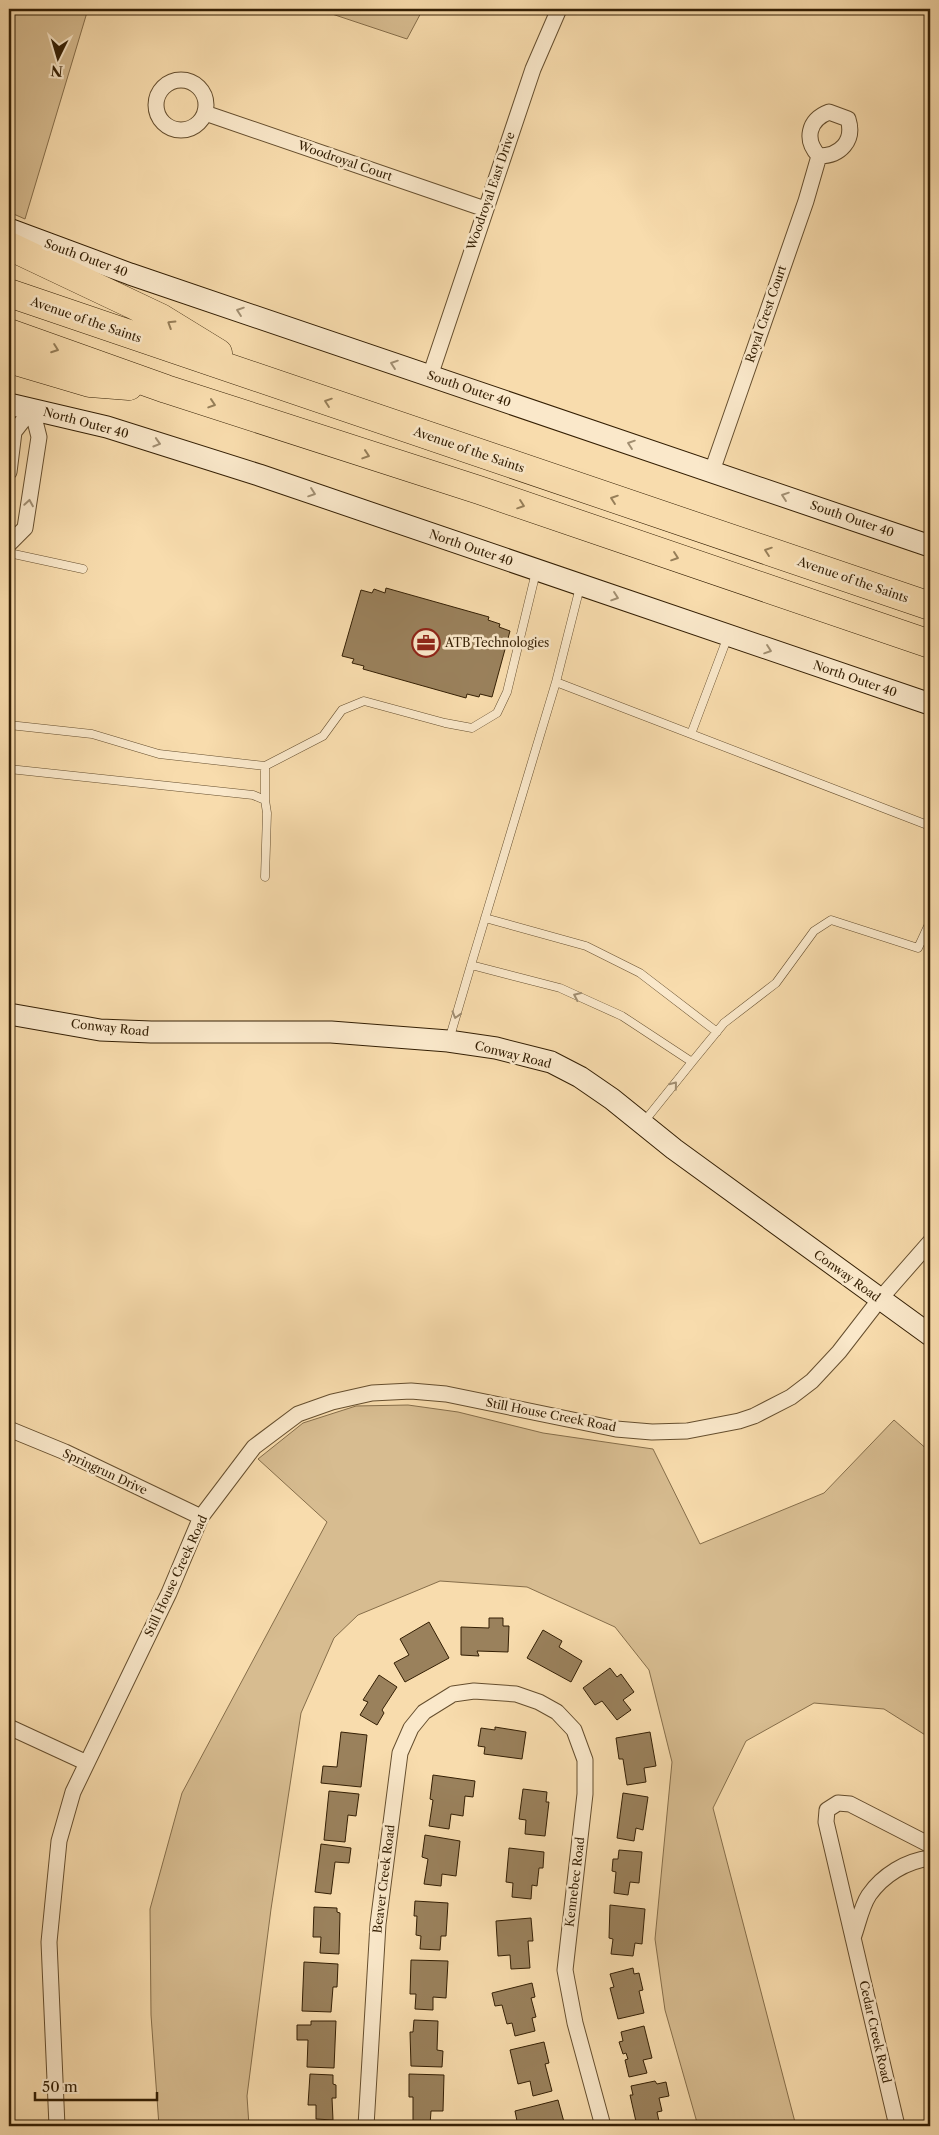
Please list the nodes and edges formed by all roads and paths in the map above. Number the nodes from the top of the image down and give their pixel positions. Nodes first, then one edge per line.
1 (559, 9) edge
2 (205, 113) dead end
3 (819, 156) dead end
4 (485, 209) junction
5 (9, 229) edge
6 (9, 246) edge
7 (9, 293) edge
8 (9, 333) edge
9 (9, 359) edge
10 (430, 376) junction
11 (257, 378) junction
12 (166, 389) junction
13 (9, 404) edge
14 (32, 409) junction
15 (712, 471) junction
16 (9, 472) edge
17 (9, 546) edge
18 (930, 546) edge
19 (83, 569) dead end
20 (536, 570) junction
21 (581, 585) junction
22 (930, 606) edge
23 (728, 636) junction
24 (930, 644) edge
25 (556, 682) junction
26 (930, 704) edge
27 (9, 725) edge
28 (691, 734) junction
29 (265, 766) junction
30 (9, 769) edge
31 (264, 800) junction
32 (930, 826) edge
33 (265, 876) dead end
34 (485, 918) junction
35 (930, 922) edge
36 (471, 965) junction
37 (9, 1014) edge
38 (717, 1032) junction
39 (448, 1041) junction
40 (692, 1062) junction
41 (643, 1123) junction
42 (930, 1242) edge
43 (880, 1299) junction
44 (930, 1335) edge
45 (9, 1429) edge
46 (201, 1517) junction
47 (491, 1691) joint
48 (9, 1727) edge
49 (87, 1763) junction
50 (930, 1845) edge
51 (930, 1858) edge
52 (853, 1938) junction
53 (57, 2126) edge
54 (366, 2126) edge
55 (603, 2126) edge
56 (897, 2126) edge

1 - 4 street, Woodroyal East Drive
2 - 4 street, Woodroyal Court
3 - 15 street, Royal Crest Court
4 - 10 street, Woodroyal East Drive
10 -> 5 street, South Outer 40
11 -> 6 highway
7 - 11 highway, Avenue of the Saints
8 -> 12 highway
9 - 12 highway
15 -> 10 street, South Outer 40
22 -> 11 highway, Avenue of the Saints
12 -> 24 highway
13 - 14 street, North Outer 40
14 - 16 street
17 -> 14 street
14 -> 20 street, North Outer 40
18 -> 15 street, South Outer 40
17 - 19 lane
20 - 21 street, North Outer 40
20 - 29 lane
21 -> 23 street, North Outer 40
21 - 25 lane
23 -> 26 street, North Outer 40
23 - 28 lane
25 - 28 lane
25 - 34 lane
27 - 29 lane
28 - 32 lane
29 - 31 lane
30 - 31 lane
31 - 33 lane
34 - 36 lane
34 - 38 lane
35 - 38 lane
36 -> 39 lane
40 -> 36 lane
37 - 39 street, Conway Road
38 - 40 lane
39 - 41 street, Conway Road
41 -> 40 lane
41 - 43 street, Conway Road
42 - 43 street, Still House Creek Road
43 - 44 street, Conway Road
43 - 46 street, Still House Creek Road
45 - 46 street, Springrun Drive
46 - 49 street, Still House Creek Road
47 - 54 street, Beaver Creek Road
47 - 55 street, Kennebec Road
48 - 49 street
49 - 53 street, Still House Creek Road
50 - 52 street, Cedar Creek Road
51 - 52 street
52 - 56 street, Cedar Creek Road

